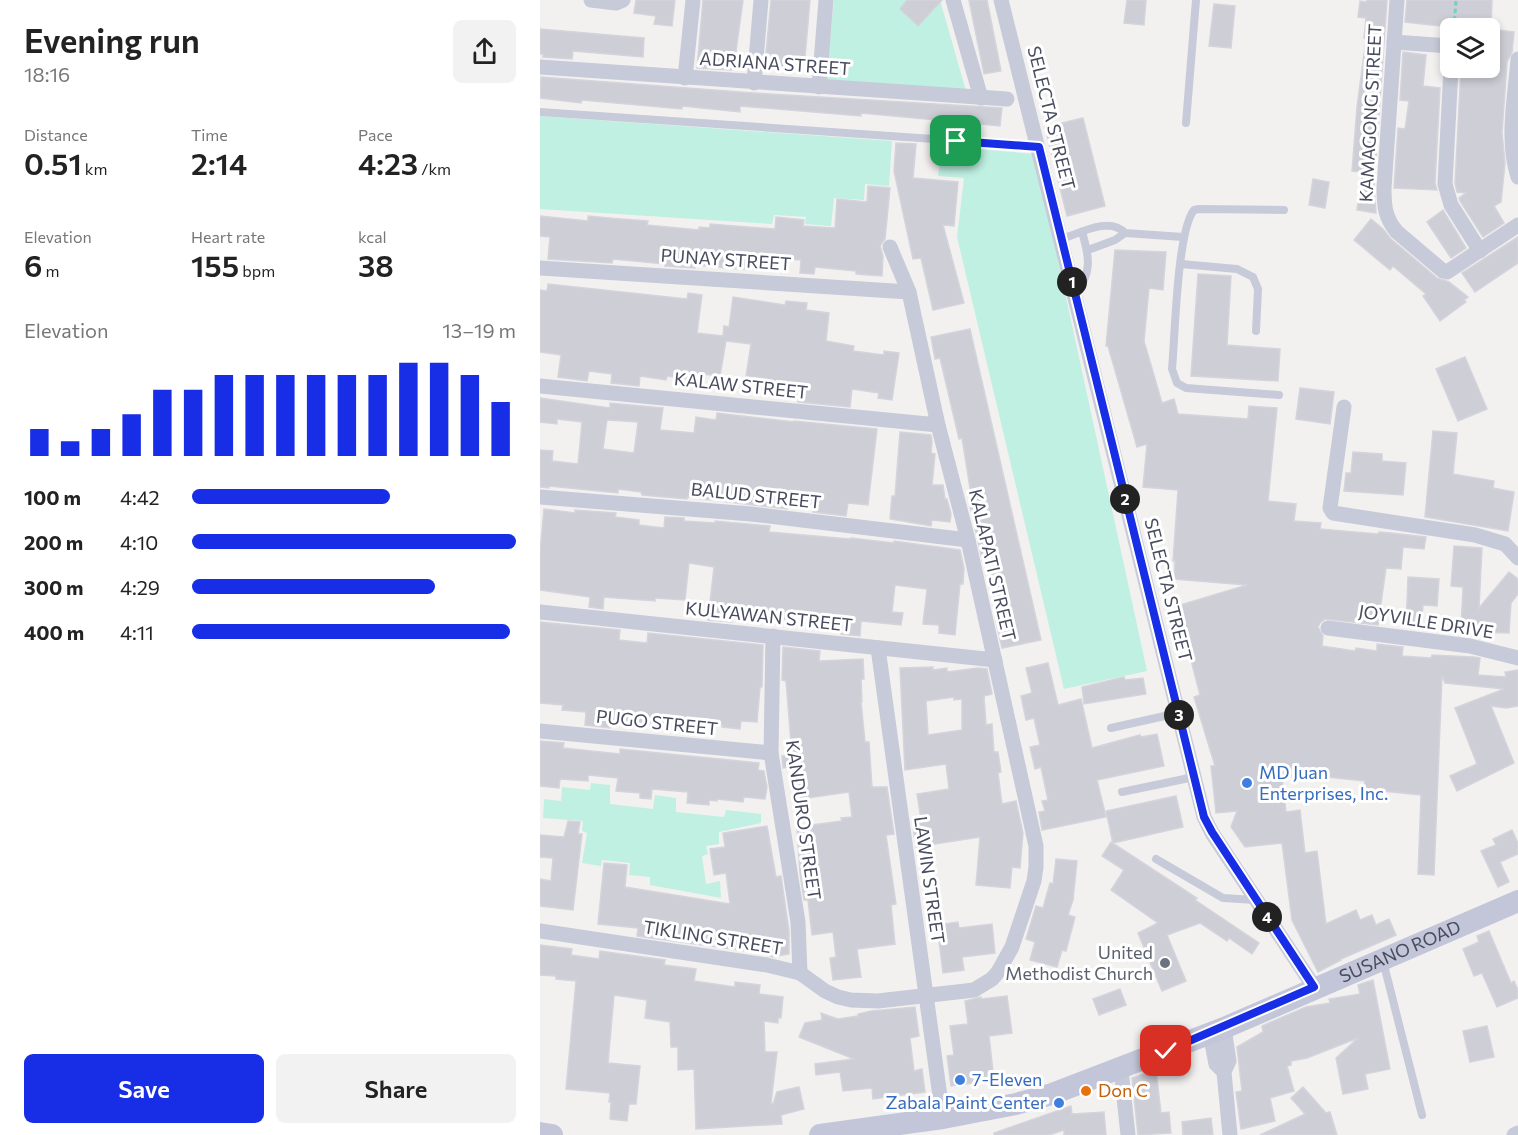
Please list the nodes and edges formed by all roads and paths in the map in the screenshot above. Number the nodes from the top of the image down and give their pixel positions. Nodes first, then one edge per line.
1 (591, 0) edge
2 (693, 0) edge
3 (761, 0) edge
4 (826, 0) edge
5 (953, 0) edge
6 (1001, 0) edge
7 (1196, 0) edge
8 (1397, 0) edge
9 (1456, 0) edge
10 (623, 1) edge
11 (1455, 18) edge
12 (1394, 42) junction
13 (1440, 45) edge
14 (1518, 59) edge
15 (540, 67) edge
16 (685, 78) junction
17 (1450, 78) edge
18 (754, 82) junction
19 (819, 87) junction
20 (981, 98) junction
21 (1006, 99) dead end
22 (540, 112) edge
23 (1186, 123) dead end
24 (1039, 147) junction
25 (1518, 177) edge
26 (1284, 210) dead end
27 (1518, 225) edge
28 (1082, 232) junction
29 (1125, 233) junction
30 (1183, 237) junction
31 (1062, 239) junction
32 (890, 247) dead end
33 (1088, 250) junction
34 (1480, 251) junction
35 (1181, 264) junction
36 (540, 268) edge
37 (909, 292) junction
38 (1075, 292) junction
39 (1256, 331) dead end
40 (540, 386) edge
41 (1279, 395) dead end
42 (1344, 406) dead end
43 (938, 425) junction
44 (540, 497) edge
45 (968, 540) junction
46 (1518, 558) edge
47 (540, 612) edge
48 (1328, 628) dead end
49 (773, 636) junction
50 (878, 648) junction
51 (1518, 658) edge
52 (995, 660) junction
53 (1178, 713) junction
54 (1111, 728) dead end
55 (540, 731) edge
56 (771, 753) junction
57 (1194, 777) junction
58 (1122, 792) dead end
59 (1156, 859) dead end
60 (1031, 895) joint
61 (1256, 900) junction
62 (1518, 902) edge
63 (540, 931) edge
64 (1383, 959) junction
65 (800, 973) junction
66 (1314, 987) junction
67 (925, 996) junction
68 (1217, 1030) junction
69 (1121, 1069) junction
70 (1422, 1115) dead end
71 (940, 1126) edge
72 (879, 1131) edge
73 (540, 1133) edge
74 (1518, 1133) edge
75 (552, 1135) edge
76 (820, 1135) edge
77 (1128, 1135) edge
78 (1230, 1135) edge
79 (1514, 1135) edge

1 - 10 street
2 - 16 street
3 - 18 street
4 - 19 street
5 - 20 street
6 - 24 street, SELECTA STREET
7 - 23 lane
8 - 12 street, KAMAGONG STREET
9 - 11 path
12 - 13 street
12 - 34 street, KAMAGONG STREET
14 - 25 street
15 - 16 street, ADRIANA STREET
16 - 18 street, ADRIANA STREET
17 - 34 street
18 - 19 street, ADRIANA STREET
19 - 20 street, ADRIANA STREET
20 - 21 street, ADRIANA STREET
22 - 24 lane
24 - 31 street, SELECTA STREET
26 - 30 lane
27 - 34 street
28 - 29 lane
28 - 31 lane
28 - 33 lane
29 - 30 lane
29 - 33 lane
30 - 35 lane
31 - 38 street, SELECTA STREET
32 - 37 street, KALAPATI STREET
33 - 38 lane
35 - 39 lane
35 - 41 lane
36 - 37 street, PUNAY STREET
37 - 43 street, KALAPATI STREET
38 - 53 street, SELECTA STREET
40 - 43 street, KALAW STREET
42 - 46 street
43 - 45 street, KALAPATI STREET
44 - 45 street, BALUD STREET
45 - 52 street, KALAPATI STREET
47 - 49 street, KULYAWAN STREET
48 - 51 street, JOYVILLE DRIVE
49 - 50 street, KULYAWAN STREET
49 - 56 street, KANDURO STREET
50 - 52 street, KULYAWAN STREET
50 - 67 street, LAWIN STREET
52 - 60 street, KALAPATI STREET
53 - 54 lane
53 - 57 street, SELECTA STREET
55 - 56 street, PUGO STREET
56 - 65 street, KANDURO STREET
57 - 58 lane
57 - 61 street, SELECTA STREET
59 - 61 lane
60 - 67 street, TIKLING STREET
61 - 66 street, SELECTA STREET
62 - 64 main road, SUSANO ROAD
63 - 65 street, TIKLING STREET
64 - 66 main road, SUSANO ROAD
64 - 70 lane
65 - 67 street, TIKLING STREET
66 - 68 main road, SUSANO ROAD
67 - 71 street, LAWIN STREET
68 - 69 main road, SUSANO ROAD
68 - 78 street
69 - 71 main road, SUSANO ROAD
69 - 77 street
71 - 72 main road, SUSANO ROAD
72 - 76 main road, SUSANO ROAD
73 - 75 main road
74 - 79 street

